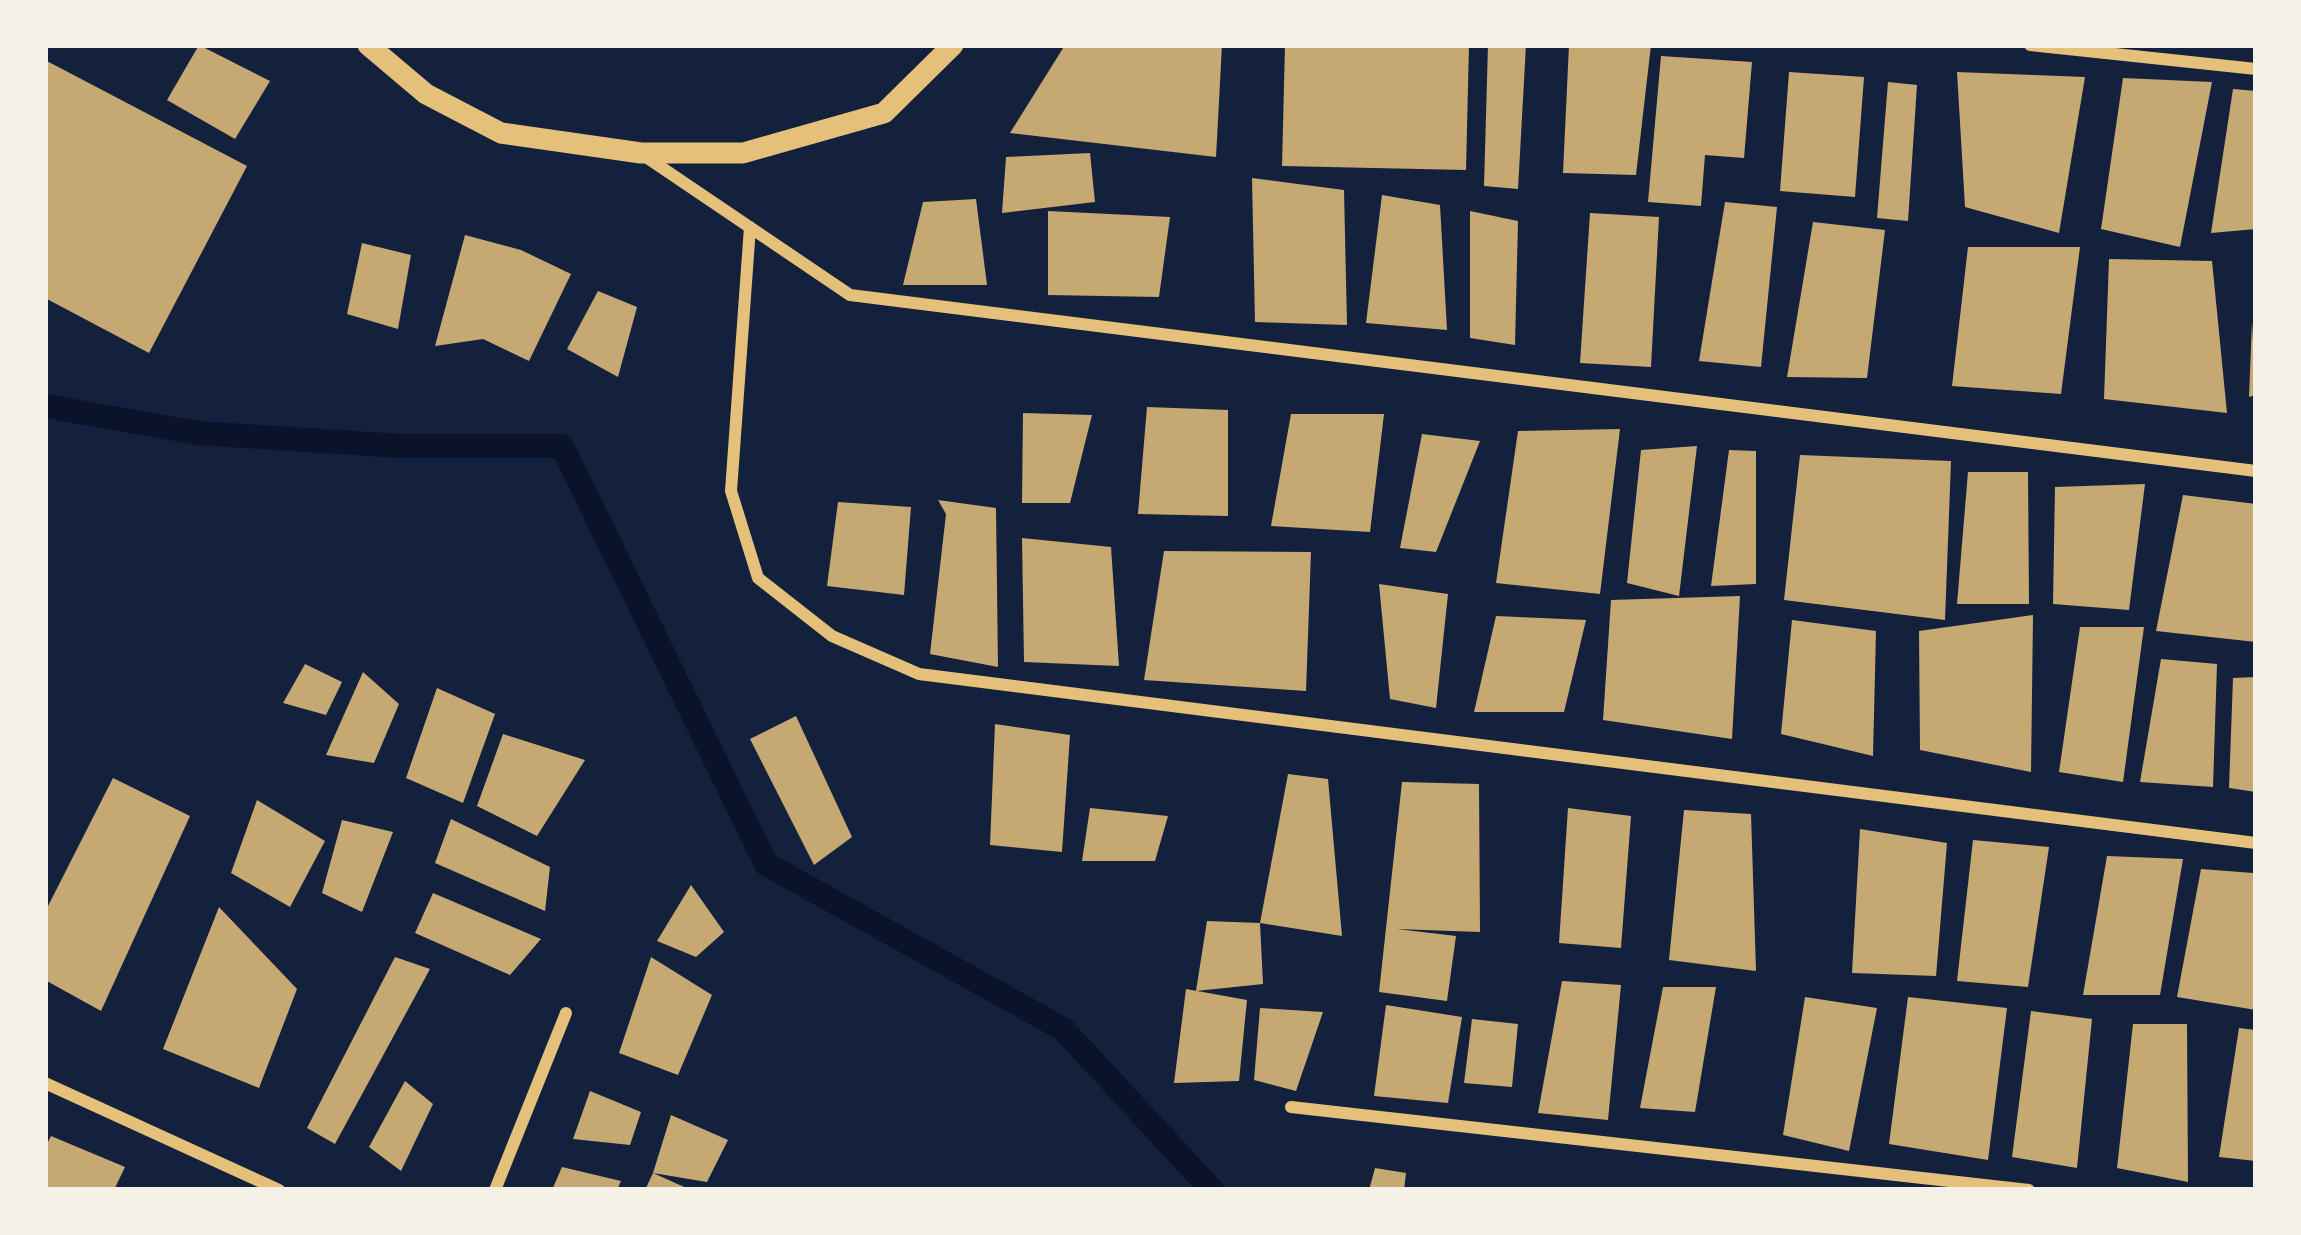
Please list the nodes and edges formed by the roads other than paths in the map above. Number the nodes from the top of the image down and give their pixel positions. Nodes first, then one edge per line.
1 (368, 45) edge
2 (953, 45) edge
3 (2030, 45) edge
4 (2256, 69) edge
5 (640, 153) junction
6 (750, 227) junction
7 (2256, 471) edge
8 (2256, 843) edge
9 (566, 1013) dead end
10 (45, 1084) edge
11 (1291, 1107) dead end
12 (279, 1190) edge
13 (495, 1190) edge
14 (2029, 1190) edge

1 - 5 street
2 - 5 street
3 - 4 street
5 - 6 street
6 - 7 street
6 - 8 street
9 - 13 street
10 - 12 street
11 - 14 street

